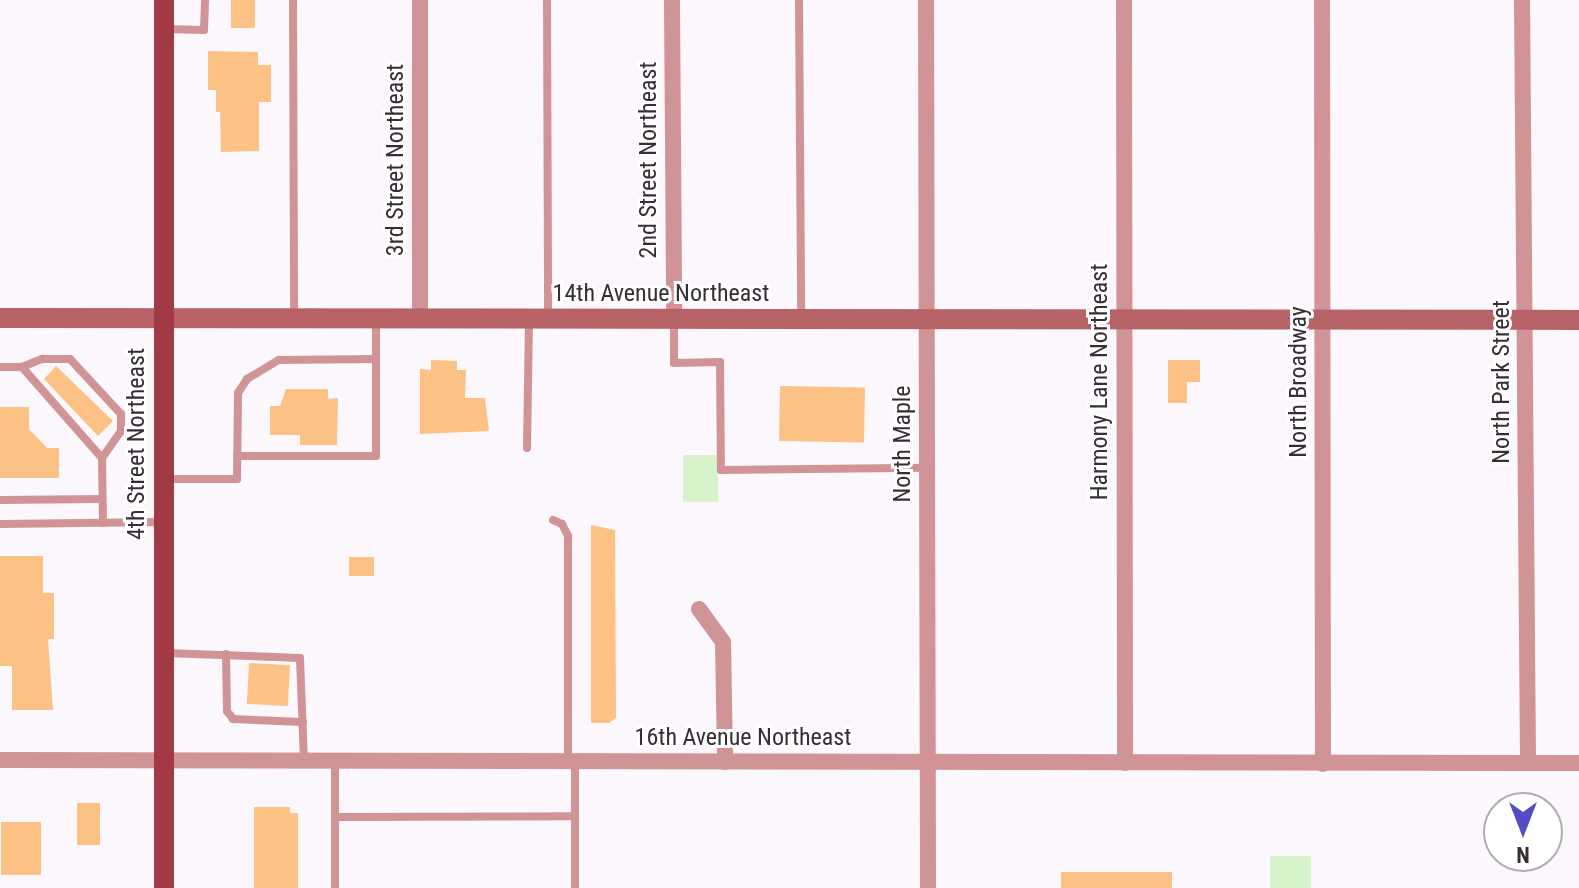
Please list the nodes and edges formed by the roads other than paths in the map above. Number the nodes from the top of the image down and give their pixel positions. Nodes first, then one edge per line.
1 (164, 0) edge
2 (205, 0) edge
3 (293, 0) edge
4 (420, 0) edge
5 (547, 0) edge
6 (672, 0) edge
7 (799, 0) edge
8 (926, 0) edge
9 (1124, 0) edge
10 (1322, 0) edge
11 (1522, 0) edge
12 (164, 29) junction
13 (0, 318) edge
14 (163, 318) junction
15 (674, 319) junction
16 (294, 320) junction
17 (376, 320) junction
18 (420, 320) junction
19 (538, 320) junction
20 (801, 320) junction
21 (1323, 320) junction
22 (1525, 320) junction
23 (1579, 320) edge
24 (927, 321) junction
25 (1123, 321) junction
26 (376, 359) junction
27 (0, 367) edge
28 (22, 367) junction
29 (527, 448) dead end
30 (237, 456) junction
31 (102, 458) junction
32 (927, 468) junction
33 (163, 479) junction
34 (102, 499) junction
35 (0, 500) edge
36 (553, 520) dead end
37 (163, 522) junction
38 (103, 523) junction
39 (0, 524) edge
40 (699, 609) dead end
41 (164, 653) junction
42 (226, 654) junction
43 (303, 722) junction
44 (0, 760) edge
45 (163, 761) junction
46 (304, 762) junction
47 (335, 762) junction
48 (572, 762) junction
49 (725, 762) junction
50 (927, 763) junction
51 (1125, 763) junction
52 (1528, 763) junction
53 (1579, 763) edge
54 (1323, 764) junction
55 (575, 816) junction
56 (335, 817) junction
57 (164, 888) edge
58 (335, 888) edge
59 (575, 888) edge
60 (928, 888) edge

1 - 12 main road, 4th Street Northeast
2 - 12 lane
3 - 16 lane
4 - 18 street, 3rd Street Northeast
5 - 19 lane
6 - 15 street, 2nd Street Northeast
7 - 20 lane
8 - 24 street, North Maple
9 - 25 street, Harmony Lane Northeast
10 - 21 street, North Broadway
11 - 22 street, North Park Street
12 - 14 main road, 4th Street Northeast
13 - 14 main road, 14th Avenue Northeast
14 - 16 main road, 14th Avenue Northeast
14 - 33 main road, 4th Street Northeast
15 - 19 main road, 14th Avenue Northeast
15 - 20 main road, 14th Avenue Northeast
15 - 32 lane
16 - 17 main road, 14th Avenue Northeast
17 - 18 main road, 14th Avenue Northeast
17 - 26 lane
18 - 19 main road, 14th Avenue Northeast
19 - 29 lane
20 - 24 main road, 14th Avenue Northeast
21 - 22 main road, 14th Avenue Northeast
21 - 25 main road, 14th Avenue Northeast
21 - 54 street, North Broadway
22 - 23 main road, 14th Avenue Northeast
22 - 52 street, North Park Street
24 - 25 main road, 14th Avenue Northeast
24 - 32 street, North Maple
25 - 51 street, Harmony Lane Northeast
26 - 30 lane
26 - 30 lane
27 - 28 lane
28 - 31 lane
28 - 31 lane
30 - 33 lane
31 - 34 lane
32 - 50 street, North Maple
33 - 37 main road, 4th Street Northeast
34 - 35 lane
34 - 38 lane
36 - 48 lane
37 - 38 lane
37 - 41 main road, 4th Street Northeast
38 - 39 lane
40 - 49 street
41 - 42 lane
41 - 45 main road, 4th Street Northeast
42 - 43 lane
42 - 43 lane
43 - 46 lane
44 - 45 street, 16th Avenue Northeast
45 - 46 street, 16th Avenue Northeast
45 - 57 main road, 4th Street Northeast
46 - 47 street, 16th Avenue Northeast
47 - 48 street, 16th Avenue Northeast
47 - 56 lane
48 - 49 street, 16th Avenue Northeast
48 - 55 lane
49 - 50 street, 16th Avenue Northeast
50 - 51 street, 16th Avenue Northeast
50 - 60 street, North Maple
51 - 54 street, 16th Avenue Northeast
52 - 53 street, 16th Avenue Northeast
52 - 54 street, 16th Avenue Northeast
55 - 56 lane
55 - 59 lane
56 - 58 lane

